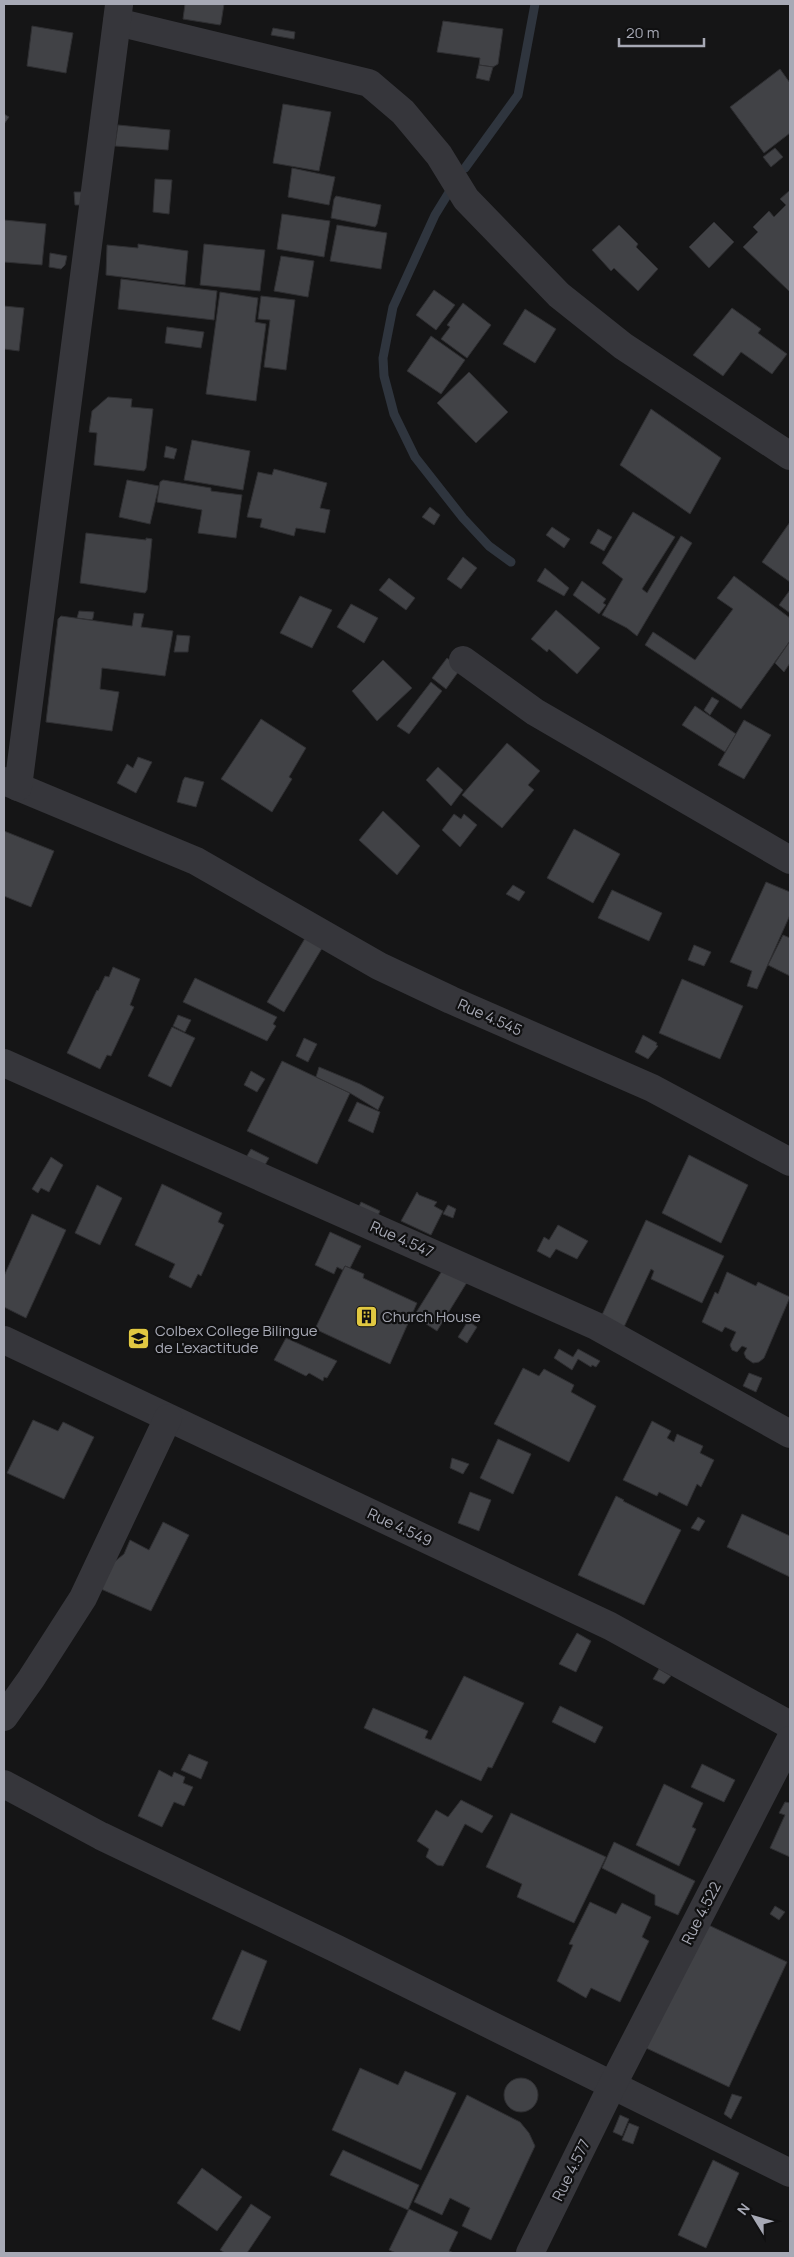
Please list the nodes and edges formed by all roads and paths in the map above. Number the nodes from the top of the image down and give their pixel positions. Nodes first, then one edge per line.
1 (118, 13) edge
2 (790, 456) edge
3 (463, 660) dead end
4 (11, 784) edge
5 (790, 860) edge
6 (4, 1063) edge
7 (790, 1162) edge
8 (4, 1340) edge
9 (168, 1418) junction
10 (790, 1434) edge
11 (4, 1717) edge
12 (790, 1725) edge
13 (790, 1740) edge
14 (4, 1784) edge
15 (612, 2086) junction
16 (790, 2172) edge
17 (530, 2253) edge

1 - 2 street
1 - 4 street
3 - 5 street
4 - 7 street, Rue 4.545
6 - 10 street, Rue 4.547
8 - 9 street, Rue 4.549
9 - 11 street
9 - 12 street, Rue 4.549
13 - 15 street, Rue 4.522
14 - 15 street
15 - 16 street
15 - 17 street, Rue 4.577

